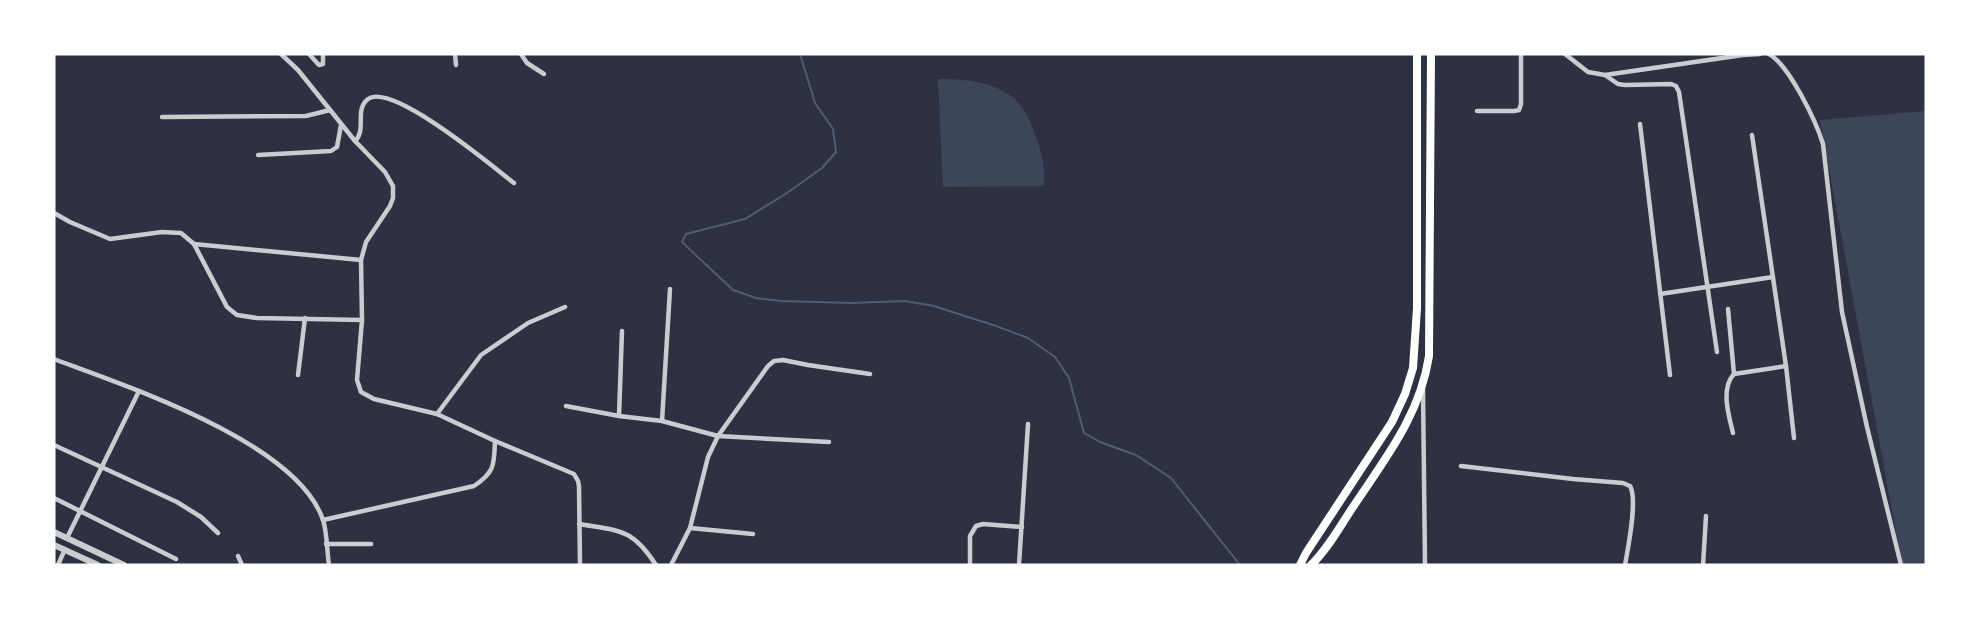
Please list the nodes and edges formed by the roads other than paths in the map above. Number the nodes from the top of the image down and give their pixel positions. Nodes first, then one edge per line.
1 (281, 54) edge
2 (309, 54) edge
3 (323, 54) edge
4 (455, 54) edge
5 (521, 54) edge
6 (1418, 54) edge
7 (1431, 54) edge
8 (1521, 54) edge
9 (1565, 54) edge
10 (1743, 54) edge
11 (1760, 54) edge
12 (1768, 54) edge
13 (456, 65) dead end
14 (544, 74) dead end
15 (1605, 75) junction
16 (330, 110) junction
17 (1477, 111) dead end
18 (162, 117) dead end
19 (1640, 124) dead end
20 (341, 125) junction
21 (1752, 135) dead end
22 (355, 141) junction
23 (258, 155) dead end
24 (514, 183) dead end
25 (54, 213) edge
26 (194, 244) junction
27 (361, 260) junction
28 (1773, 277) junction
29 (1707, 287) junction
30 (670, 289) dead end
31 (1660, 294) junction
32 (565, 307) dead end
33 (1728, 309) dead end
34 (305, 318) junction
35 (362, 320) junction
36 (622, 331) dead end
37 (1717, 352) dead end
38 (54, 358) edge
39 (1786, 366) junction
40 (870, 374) dead end
41 (1734, 374) junction
42 (298, 375) dead end
43 (1670, 375) dead end
44 (1423, 386) junction
45 (139, 391) junction
46 (566, 406) dead end
47 (437, 414) junction
48 (620, 416) junction
49 (662, 421) junction
50 (1028, 424) dead end
51 (1732, 433) dead end
52 (718, 436) junction
53 (1794, 438) dead end
54 (495, 441) junction
55 (829, 442) dead end
56 (54, 445) edge
57 (1461, 466) dead end
58 (102, 467) junction
59 (54, 498) edge
60 (81, 510) junction
61 (1706, 516) dead end
62 (323, 520) junction
63 (579, 524) junction
64 (1022, 527) junction
65 (690, 528) junction
66 (54, 532) edge
67 (218, 533) dead end
68 (753, 534) dead end
69 (67, 538) junction
70 (326, 544) junction
71 (371, 544) dead end
72 (54, 545) edge
73 (65, 549) junction
74 (238, 556) dead end
75 (176, 559) dead end
76 (58, 565) edge
77 (98, 565) edge
78 (124, 565) edge
79 (242, 565) edge
80 (329, 565) edge
81 (580, 565) edge
82 (656, 565) edge
83 (671, 565) edge
84 (970, 565) edge
85 (1019, 565) edge
86 (1300, 565) edge
87 (1311, 565) edge
88 (1425, 565) edge
89 (1625, 565) edge
90 (1703, 565) edge
91 (1901, 565) edge

1 - 16 street
2 - 3 street
4 - 13 street
5 - 14 street
6 - 86 main road
7 - 44 main road
8 - 17 street
9 - 15 street
10 - 11 street
10 - 15 street
12 - 91 street
15 - 29 street
16 - 18 street
16 - 20 street
19 - 31 street
20 - 22 street
20 - 23 street
21 - 28 street
22 - 24 street
22 - 27 street
25 - 26 street
26 - 27 street
26 - 34 street
27 - 35 street
28 - 29 street
28 - 39 street
29 - 31 street
29 - 37 street
30 - 49 street
31 - 43 street
32 - 47 street
33 - 41 street
34 - 35 street
34 - 42 street
35 - 47 street
36 - 48 street
38 - 45 street
39 - 41 street
39 - 53 street
40 - 52 street
41 - 51 street
44 - 87 main road
44 - 88 street
45 - 58 street
45 - 62 street
46 - 48 street
47 - 54 street
48 - 49 street
49 - 52 street
50 - 64 street
52 - 55 street
52 - 65 street
54 - 62 street
54 - 63 street
56 - 58 street
57 - 89 street
58 - 60 street
58 - 67 street
59 - 60 street
60 - 69 street
60 - 75 street
61 - 90 street
62 - 70 street
63 - 81 street
63 - 82 street
64 - 84 street
64 - 85 street
65 - 68 street
65 - 83 street
66 - 69 street
69 - 78 street
70 - 71 street
70 - 80 street
72 - 73 street
73 - 76 street
73 - 77 street
74 - 79 street

